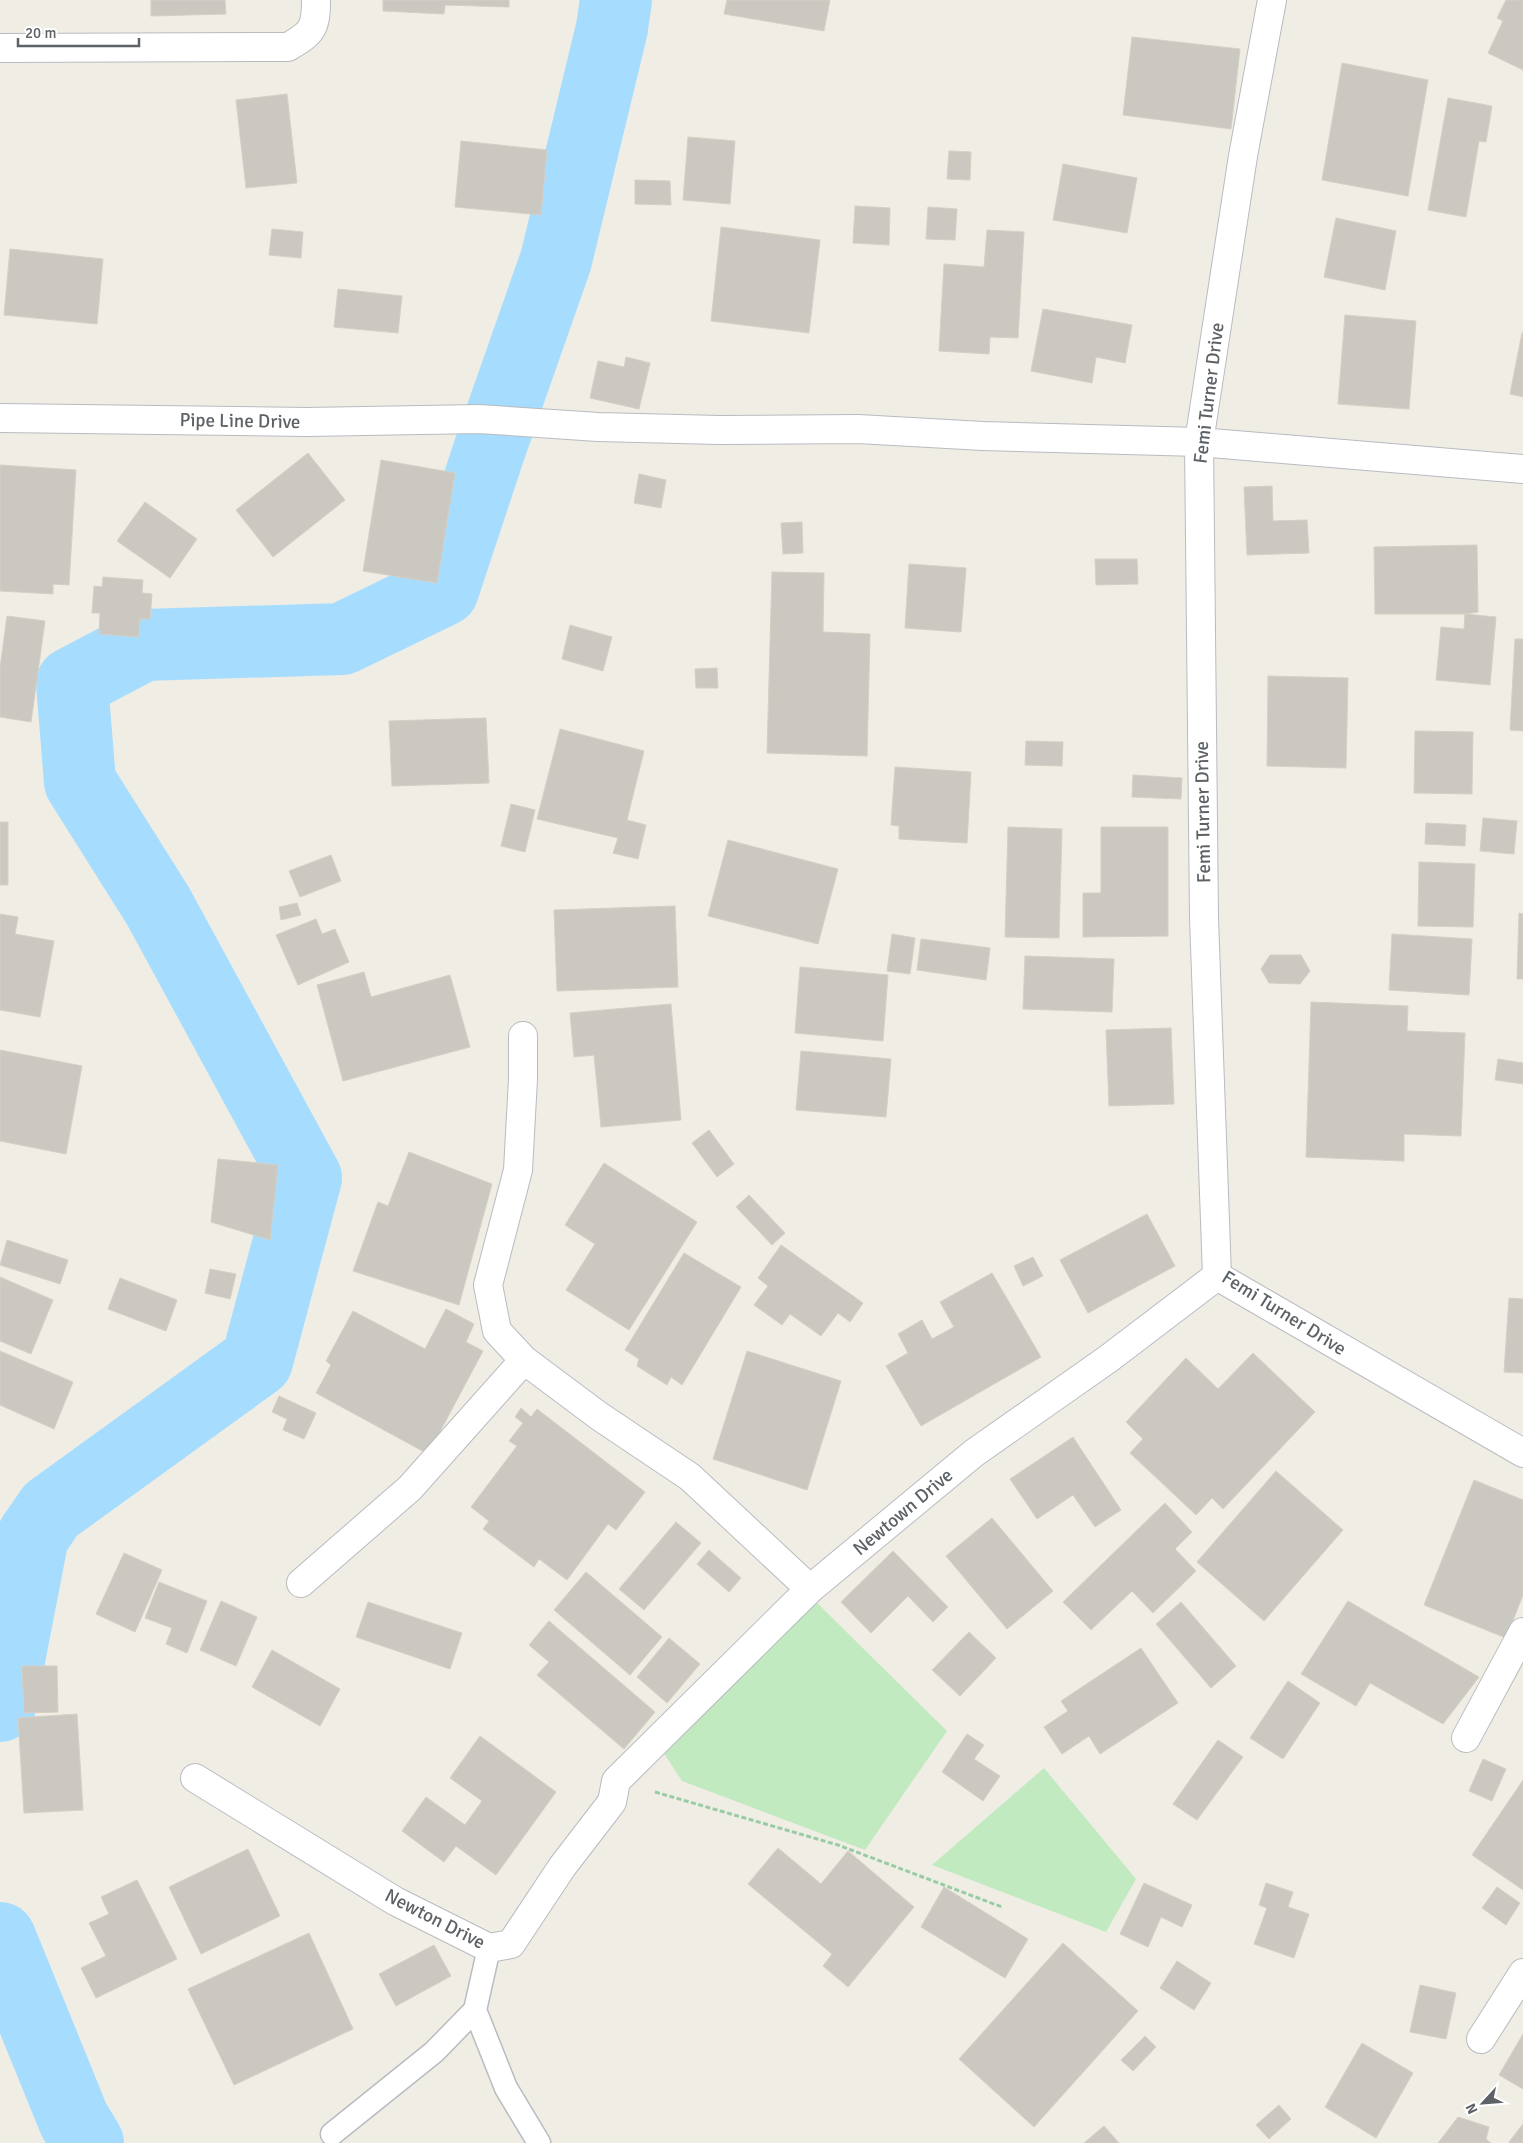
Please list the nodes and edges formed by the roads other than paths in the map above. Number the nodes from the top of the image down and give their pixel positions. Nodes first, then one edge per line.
1 (316, 0) edge
2 (1272, 0) edge
3 (0, 48) edge
4 (0, 418) edge
5 (1199, 442) junction
6 (1523, 469) edge
7 (522, 1036) dead end
8 (1216, 1276) junction
9 (524, 1360) junction
10 (1523, 1453) edge
11 (301, 1583) dead end
12 (810, 1589) junction
13 (1523, 1632) edge
14 (1466, 1738) dead end
15 (195, 1778) dead end
16 (616, 1781) joint
17 (489, 1948) junction
18 (1523, 1973) edge
19 (474, 2010) junction
20 (1481, 2039) dead end
21 (332, 2134) dead end
22 (539, 2143) edge

1 - 3 street
2 - 5 street, Femi Turner Drive
4 - 5 street, Pipe Line Drive
5 - 6 street, Pipe Line Drive
5 - 8 street, Femi Turner Drive
7 - 9 street
8 - 10 street, Femi Turner Drive
8 - 12 street, Newtown Drive
9 - 11 street
9 - 12 street
12 - 16 street, Newtown Drive
13 - 14 street
15 - 17 street, Newton Drive
16 - 17 street, Newton Drive
17 - 19 lane
18 - 20 street
19 - 21 lane
19 - 22 lane

